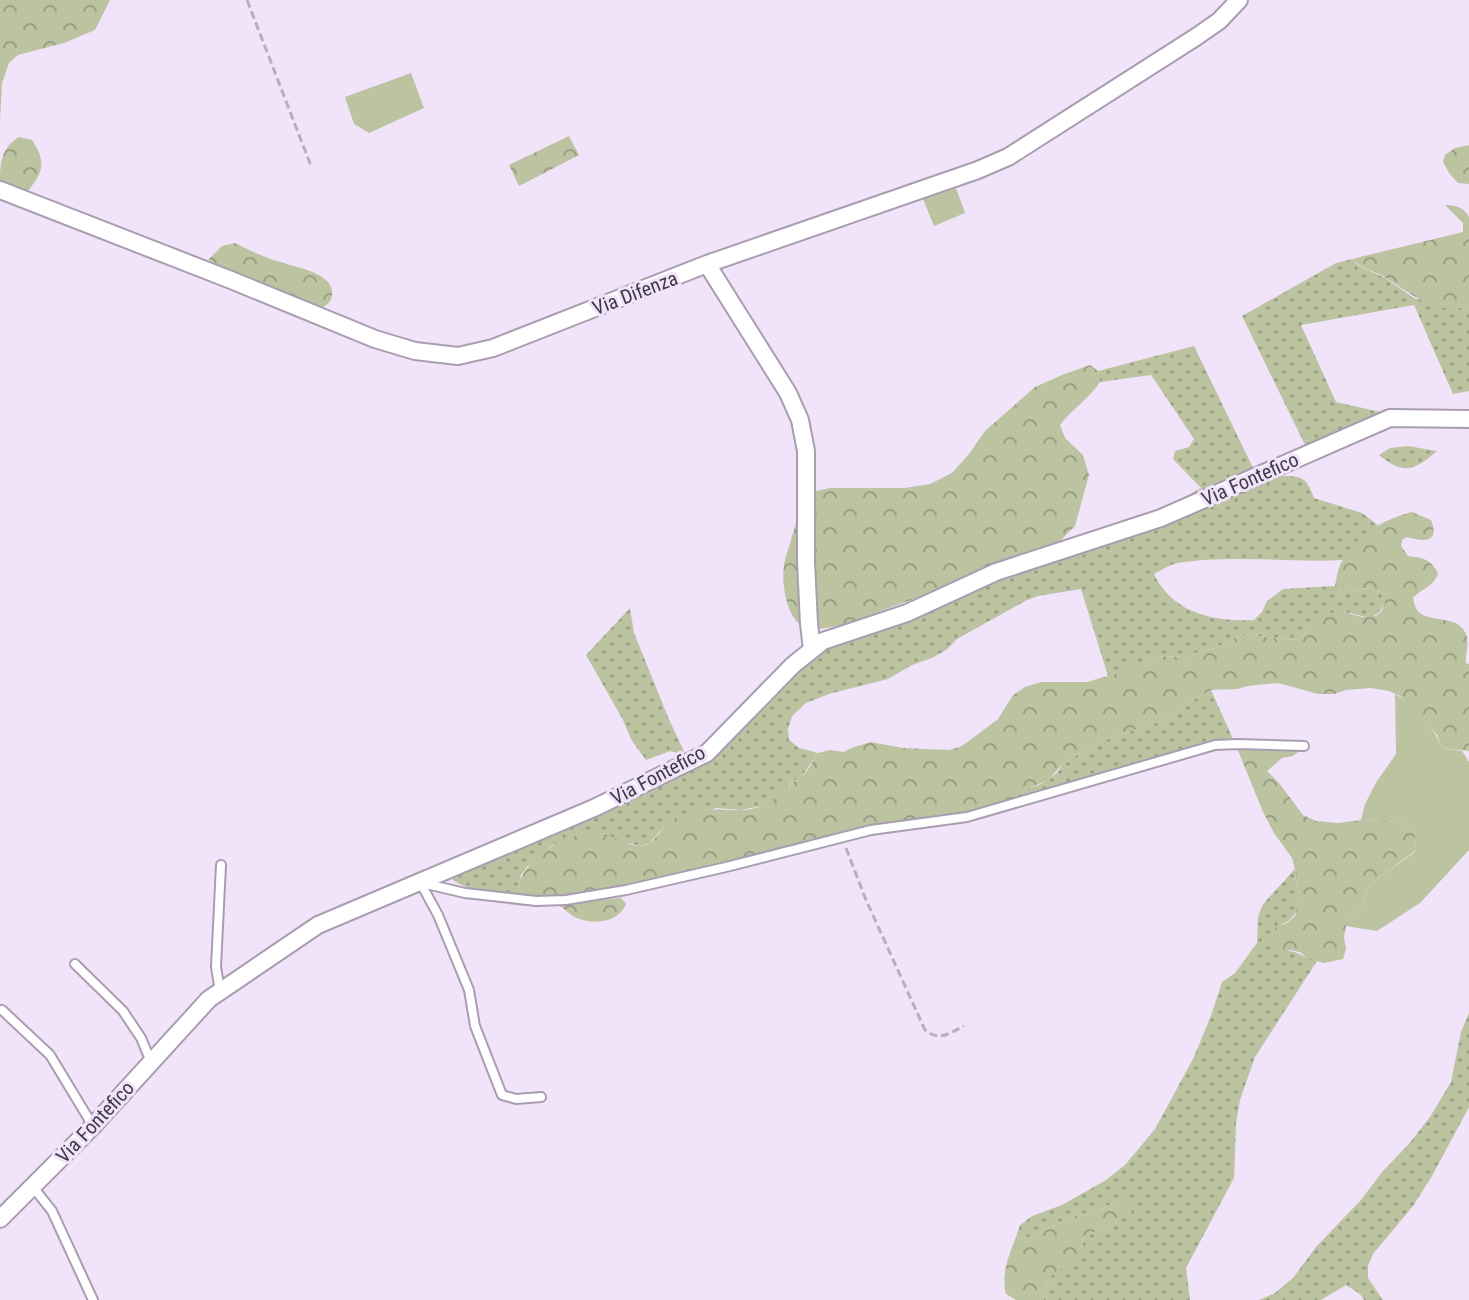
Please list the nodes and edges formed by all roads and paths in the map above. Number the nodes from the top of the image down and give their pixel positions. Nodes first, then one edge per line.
1 (247, 0) edge
2 (1239, 0) edge
3 (311, 166) dead end
4 (0, 190) edge
5 (707, 264) junction
6 (1469, 419) edge
7 (812, 649) junction
8 (1304, 746) dead end
9 (842, 837) junction
10 (221, 865) dead end
11 (420, 882) junction
12 (75, 964) dead end
13 (220, 991) junction
14 (2, 1010) edge
15 (964, 1026) dead end
16 (151, 1062) junction
17 (541, 1097) dead end
18 (93, 1126) junction
19 (33, 1187) junction
20 (0, 1219) edge
21 (93, 1300) edge

1 - 3 path
2 - 5 street, Via Difenza
4 - 5 street, Via Difenza
5 - 7 street
6 - 7 street, Via Fontefico
7 - 11 street, Via Fontefico
8 - 9 lane
9 - 11 lane
9 - 15 path
10 - 13 lane
11 - 13 street, Via Fontefico
11 - 17 lane
12 - 16 lane
13 - 16 street, Via Fontefico
14 - 18 lane
16 - 18 street, Via Fontefico
18 - 19 street, Via Fontefico
19 - 20 street, Via Fontefico
19 - 21 lane

